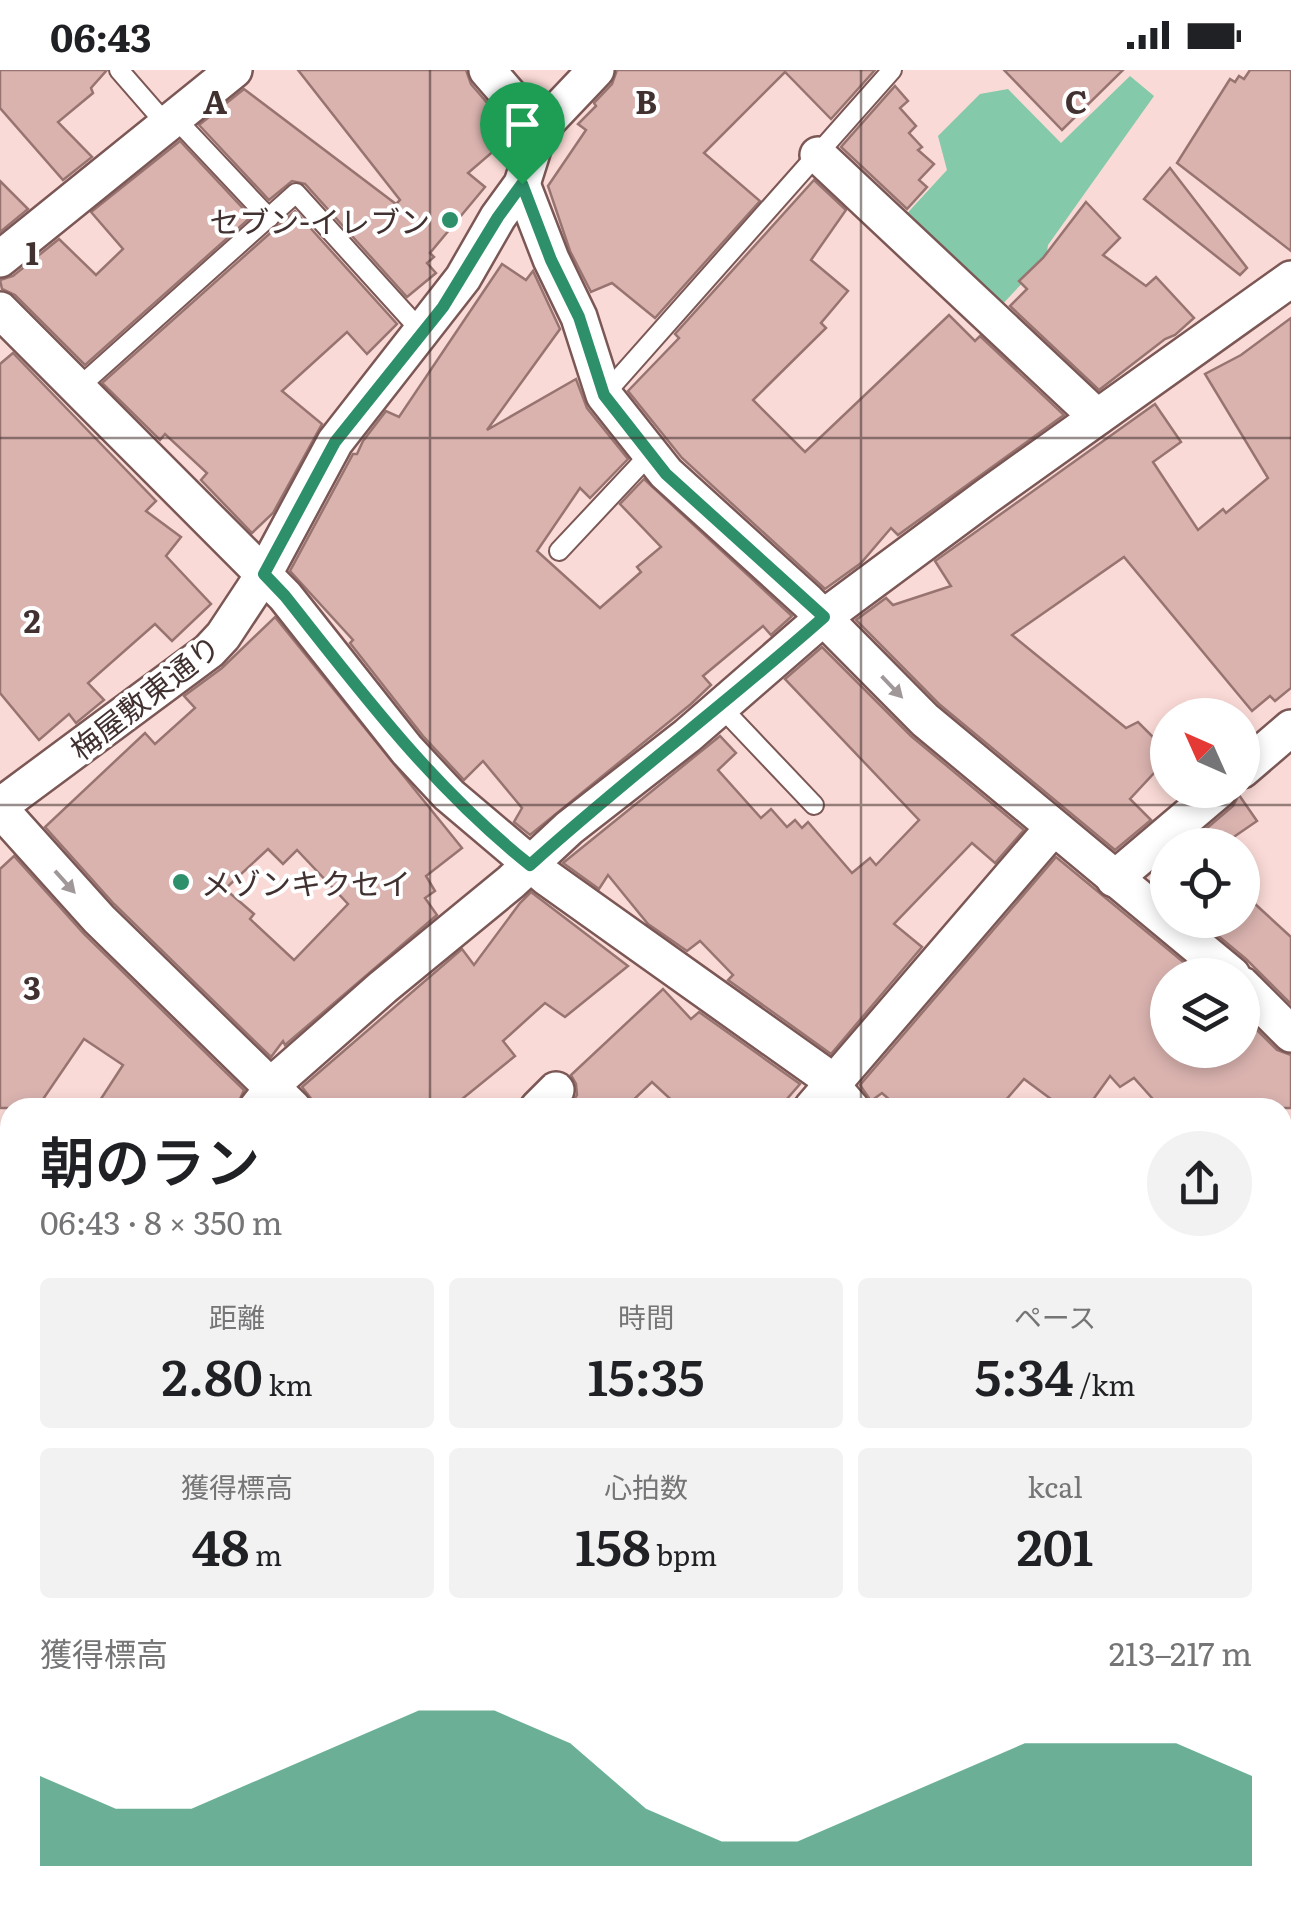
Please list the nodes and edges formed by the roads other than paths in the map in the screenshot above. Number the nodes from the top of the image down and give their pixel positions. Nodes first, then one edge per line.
1 (119, 70) edge
2 (234, 70) edge
3 (488, 70) edge
4 (596, 70) edge
5 (892, 70) edge
6 (170, 120) junction
7 (539, 130) junction
8 (818, 155) junction
9 (522, 184) junction
10 (268, 218) junction
11 (0, 259) edge
12 (1291, 279) edge
13 (0, 310) edge
14 (422, 332) junction
15 (79, 387) junction
16 (604, 395) junction
17 (1097, 417) junction
18 (649, 455) junction
19 (559, 552) dead end
20 (264, 574) junction
21 (824, 617) junction
22 (721, 707) junction
23 (1291, 728) edge
24 (1260, 755) edge
25 (814, 805) dead end
26 (0, 808) edge
27 (1198, 808) edge
28 (1053, 828) junction
29 (530, 865) junction
30 (1114, 879) junction
31 (1211, 958) edge
32 (1260, 1002) edge
33 (1291, 1034) edge
34 (271, 1098) edge
35 (277, 1098) edge
36 (829, 1098) edge
37 (834, 1098) edge

1 - 6 lane
2 - 6 street
3 - 7 street
4 - 7 street, 梅屋敷東通り
5 - 8 lane
6 - 10 lane
6 - 11 street
7 - 9 street, 梅屋敷東通り
8 - 16 lane
8 - 17 street
9 - 14 street, 梅屋敷東通り
9 - 16 street
10 - 14 lane
10 - 15 lane
12 - 17 street
13 - 15 street
14 - 20 street, 梅屋敷東通り
15 - 20 street
16 - 18 street
17 - 21 street
18 - 19 lane
18 - 21 street
20 - 26 street, 梅屋敷東通り
20 - 29 street
21 - 22 street
21 -> 28 street
22 - 25 lane
22 - 29 street
23 - 24 street
26 -> 34 street
27 - 30 street
28 - 30 street
28 - 37 street
29 - 35 street
29 - 36 street
30 - 31 street
32 - 33 street

